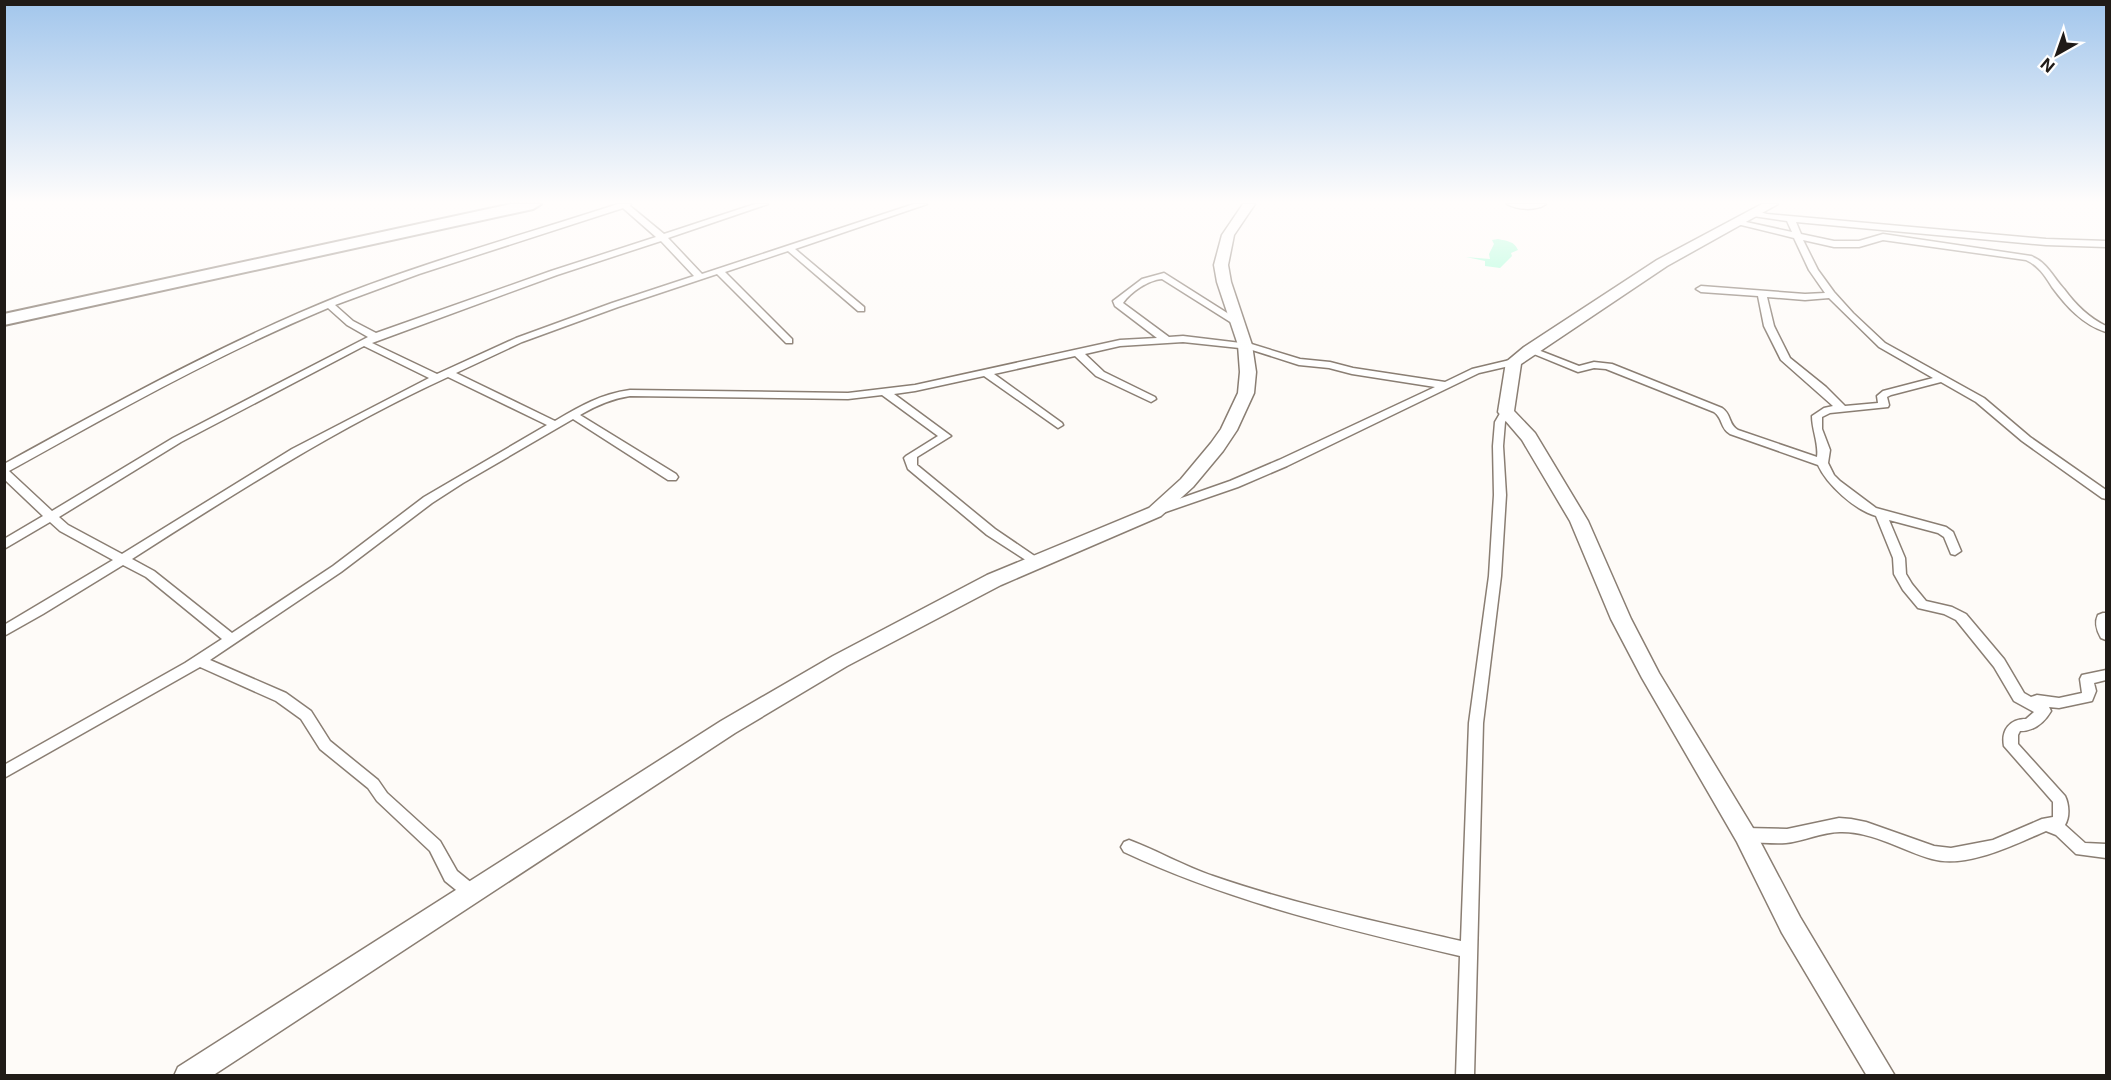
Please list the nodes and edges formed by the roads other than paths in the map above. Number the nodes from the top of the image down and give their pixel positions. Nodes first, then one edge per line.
1 (303, 254) edge
2 (472, 254) edge
3 (612, 254) edge
4 (679, 254) edge
5 (770, 254) edge
6 (797, 254) edge
7 (1223, 254) edge
8 (1677, 254) edge
9 (1805, 254) edge
10 (2003, 254) edge
11 (719, 271) junction
12 (700, 277) junction
13 (1701, 289) dead end
14 (1762, 294) junction
15 (1831, 295) junction
16 (329, 304) junction
17 (861, 309) dead end
18 (4, 320) edge
19 (1238, 323) junction
20 (2106, 329) edge
21 (375, 337) junction
22 (1165, 339) junction
23 (789, 341) dead end
24 (365, 343) junction
25 (1245, 346) junction
26 (1077, 352) junction
27 (1522, 356) junction
28 (985, 372) junction
29 (442, 375) junction
30 (1942, 379) junction
31 (1444, 385) junction
32 (885, 393) junction
33 (1151, 399) dead end
34 (1842, 409) junction
35 (1506, 412) junction
36 (573, 415) junction
37 (555, 425) junction
38 (1058, 425) dead end
39 (1822, 463) junction
40 (4, 470) edge
41 (672, 477) dead end
42 (2106, 495) edge
43 (1155, 512) junction
44 (1880, 512) junction
45 (52, 517) junction
46 (4, 544) edge
47 (1955, 551) dead end
48 (125, 559) junction
49 (1035, 562) junction
50 (2106, 618) edge
51 (4, 631) edge
52 (2106, 635) edge
53 (232, 640) junction
54 (199, 661) junction
55 (2106, 675) edge
56 (2038, 707) junction
57 (4, 772) edge
58 (2047, 824) junction
59 (1745, 835) junction
60 (1129, 847) dead end
61 (2106, 851) edge
62 (472, 893) junction
63 (1467, 950) junction
64 (187, 1076) edge
65 (1465, 1076) edge
66 (1882, 1076) edge

1 - 18 highway
2 - 16 street
3 - 21 street
4 - 12 street
5 - 11 street
6 - 17 street
7 - 19 street
8 - 27 street
9 - 15 street
10 - 20 street
11 - 12 street
11 - 23 street
12 - 29 street
13 - 14 street
14 - 15 street
14 - 34 street
15 - 30 street
16 - 21 street
16 - 40 street
19 - 22 street
19 - 25 street
21 - 24 street
22 - 25 street
22 - 26 street
24 - 29 street
24 - 45 street
25 - 31 street
25 - 43 street
26 - 28 street
26 - 33 street
27 - 31 street
27 - 35 street
27 - 39 street
28 - 32 street
28 - 38 street
29 - 37 street
29 - 48 street
30 - 34 street
30 - 42 street
31 - 43 street
32 - 36 street
32 - 49 street
34 - 39 street
35 - 59 street
35 - 63 street
36 - 37 street
36 - 41 street
37 - 53 street
39 - 44 street
40 - 45 street
43 - 49 street
44 - 47 street
44 - 56 street
45 - 46 street
45 - 48 street
48 - 51 street
48 - 53 street
49 - 62 street
50 - 52 street
53 - 54 street
54 - 57 street
54 - 62 street
55 - 56 street
56 - 58 street
58 - 59 street
58 - 61 street
59 - 66 street
60 - 63 street
62 - 64 street
63 - 65 street

